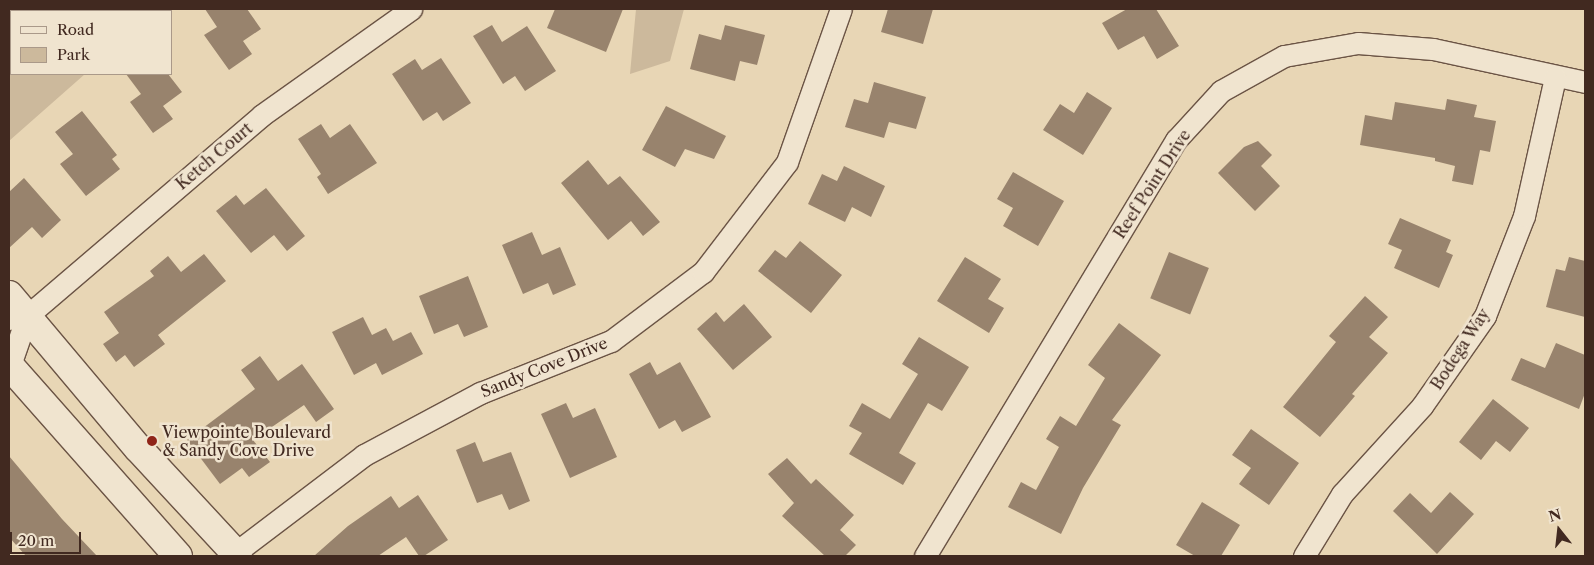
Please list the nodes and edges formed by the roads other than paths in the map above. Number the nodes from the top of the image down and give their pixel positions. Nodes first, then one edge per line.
1 (411, 9) edge
2 (841, 9) edge
3 (1555, 77) junction
4 (1585, 82) edge
5 (9, 296) edge
6 (18, 317) edge
7 (9, 366) edge
8 (235, 555) edge
9 (178, 556) edge
10 (925, 556) edge
11 (1304, 556) edge

1 - 6 street, Ketch Court
2 - 8 street, Sandy Cove Drive
3 - 4 street, Reef Point Drive
3 - 10 street, Reef Point Drive
3 - 11 street, Bodega Way
5 - 6 street
6 - 7 street
6 - 8 street
7 - 9 street

